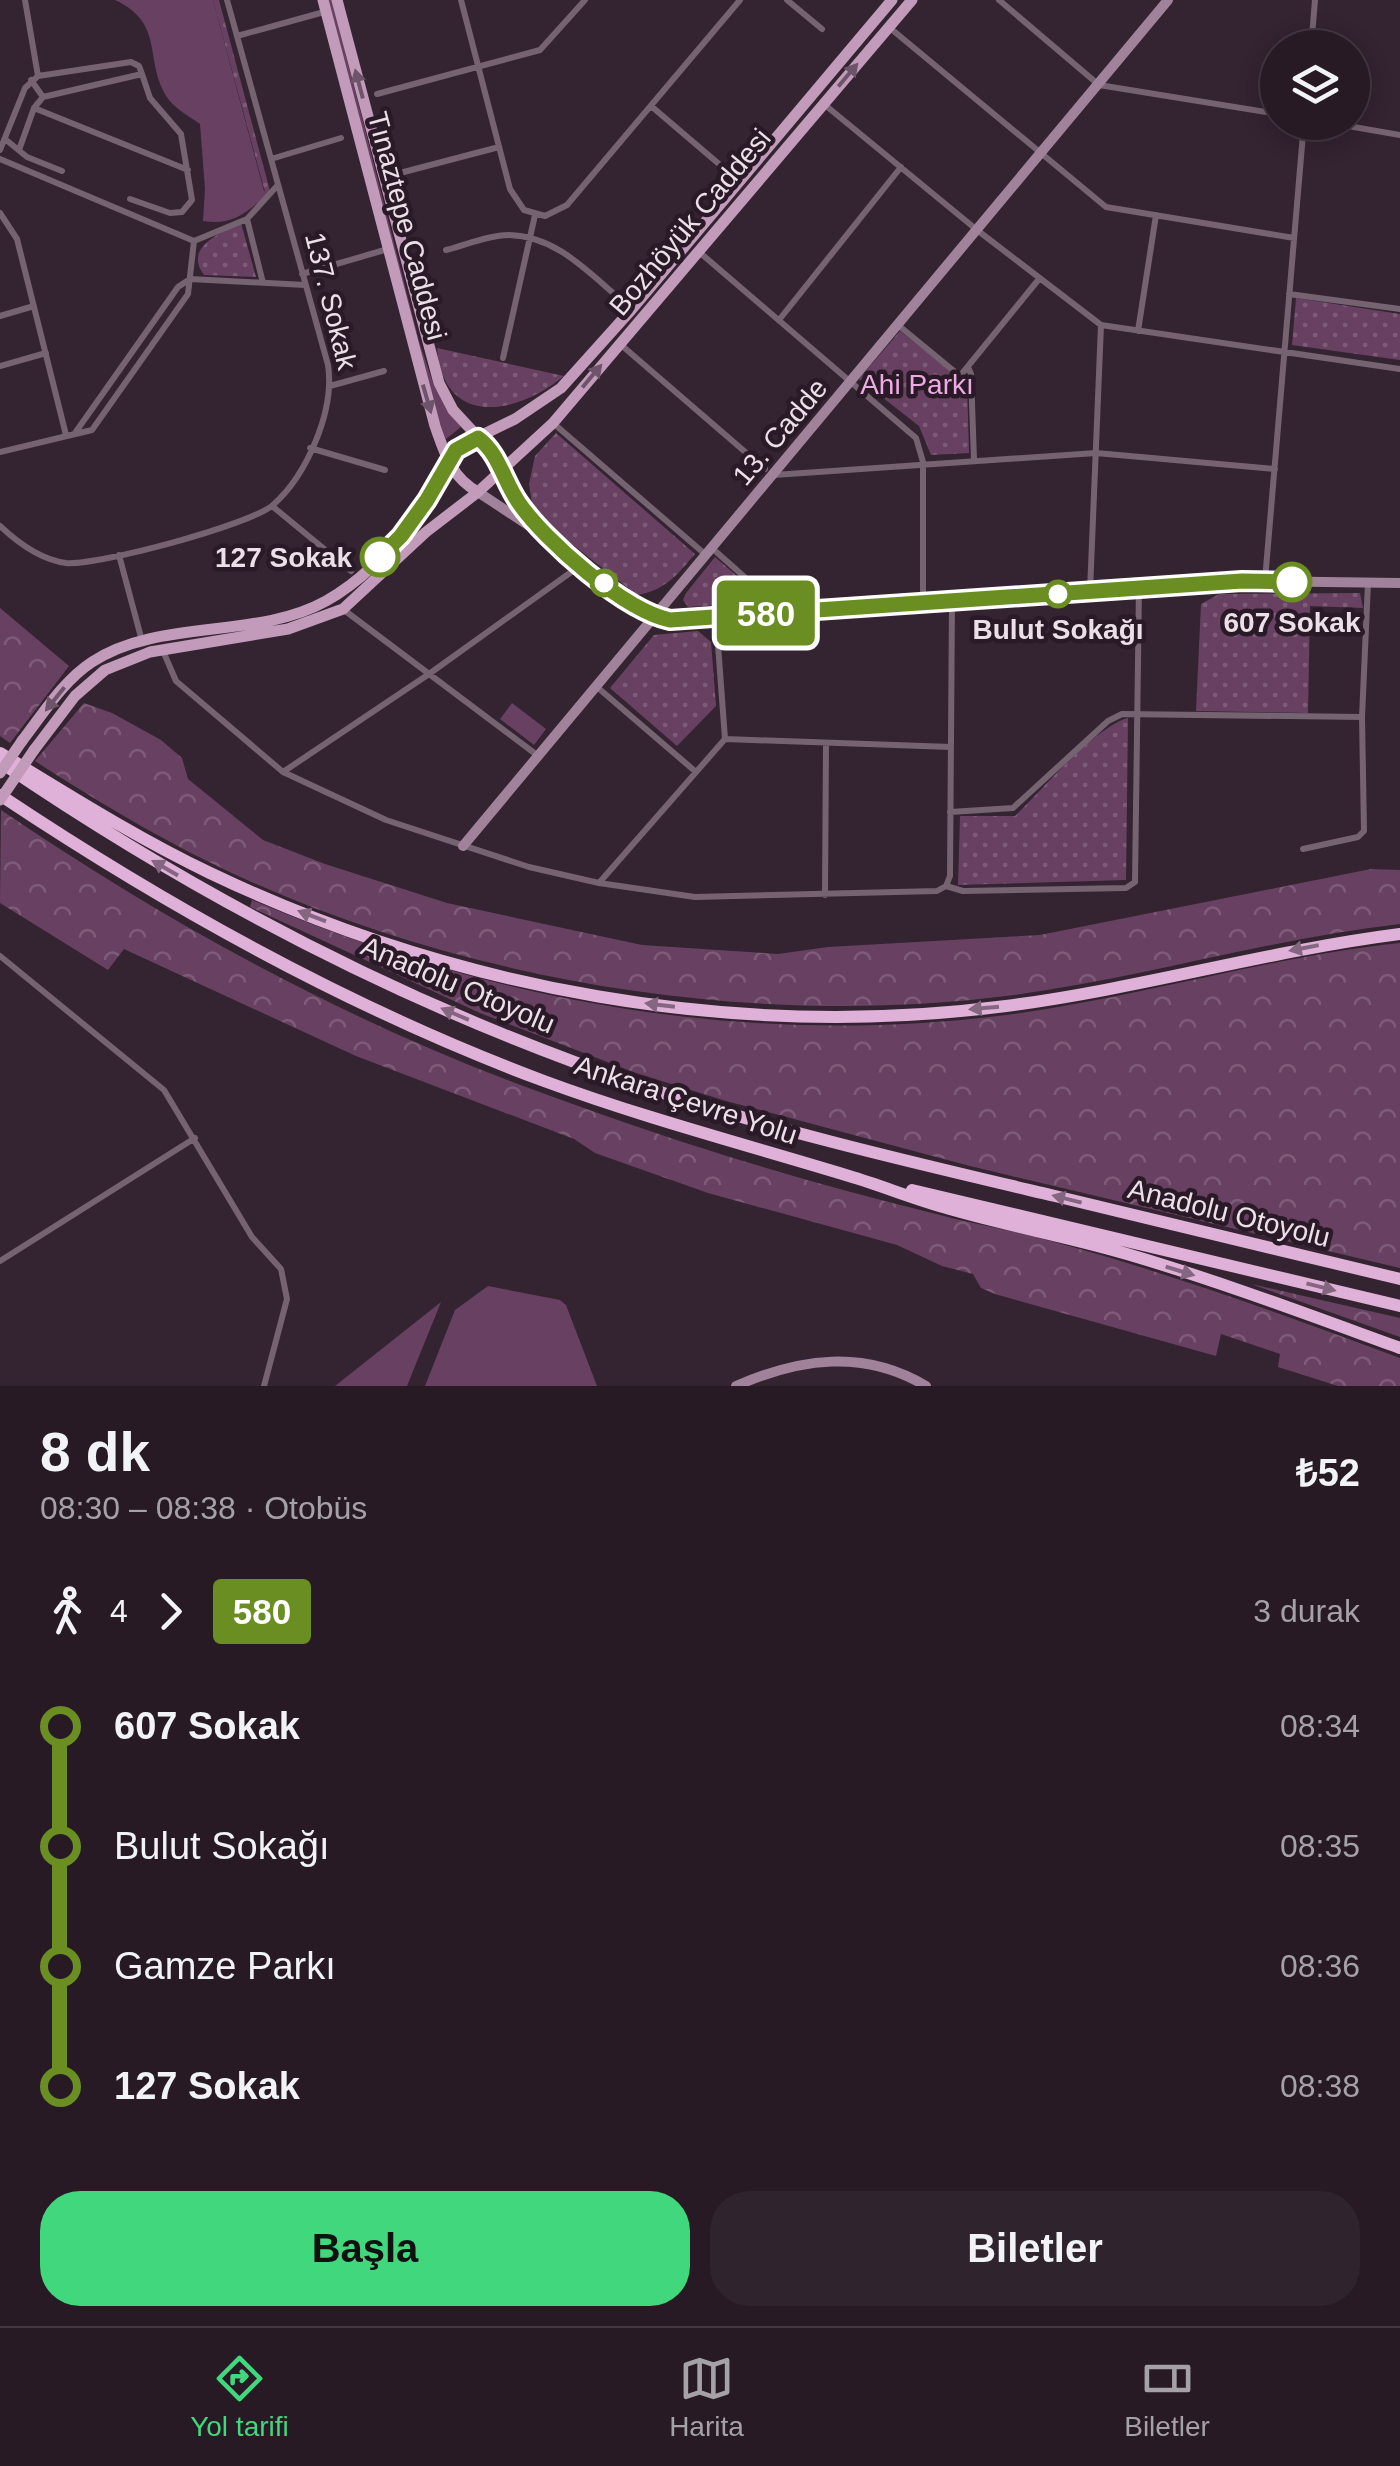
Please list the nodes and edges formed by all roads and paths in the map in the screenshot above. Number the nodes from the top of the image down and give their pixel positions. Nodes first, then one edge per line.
1 (25, 0) edge
2 (227, 0) edge
3 (337, 0) edge
4 (460, 0) edge
5 (585, 0) edge
6 (740, 0) edge
7 (787, 0) edge
8 (892, 0) edge
9 (912, 0) edge
10 (999, 0) edge
11 (1168, 0) edge
12 (1315, 0) edge
13 (324, 6) edge
14 (889, 27) junction
15 (822, 29) dead end
16 (1312, 30) edge
17 (236, 36) junction
18 (478, 67) junction
19 (142, 74) junction
20 (34, 78) junction
21 (1098, 84) junction
22 (377, 94) dead end
23 (42, 97) junction
24 (824, 104) junction
25 (651, 106) junction
26 (34, 108) junction
27 (1260, 111) edge
28 (1370, 130) edge
29 (1400, 135) edge
30 (340, 138) dead end
31 (4, 139) junction
32 (1302, 140) edge
33 (499, 147) junction
34 (0, 150) edge
35 (19, 150) junction
36 (1041, 154) junction
37 (0, 158) edge
38 (271, 159) junction
39 (901, 167) junction
40 (188, 170) junction
41 (726, 170) dead end
42 (62, 171) dead end
43 (400, 173) dead end
44 (278, 185) junction
45 (130, 199) dead end
46 (0, 214) edge
47 (535, 215) junction
48 (1156, 216) junction
49 (247, 219) junction
50 (978, 230) junction
51 (530, 238) junction
52 (1294, 238) junction
53 (194, 240) junction
54 (388, 249) junction
55 (446, 250) dead end
56 (698, 251) junction
57 (302, 274) junction
58 (190, 279) junction
59 (1039, 279) junction
60 (264, 283) junction
61 (306, 285) junction
62 (1290, 294) junction
63 (619, 298) dead end
64 (34, 306) junction
65 (1400, 309) edge
66 (0, 316) edge
67 (779, 320) junction
68 (1101, 325) junction
69 (898, 326) junction
70 (1138, 330) junction
71 (620, 344) junction
72 (46, 353) junction
73 (1284, 353) junction
74 (503, 358) dead end
75 (0, 366) edge
76 (968, 367) junction
77 (1400, 369) edge
78 (384, 370) dead end
79 (852, 381) junction
80 (330, 386) junction
81 (553, 423) junction
82 (70, 434) junction
83 (478, 438) junction
84 (310, 448) junction
85 (0, 452) edge
86 (1096, 453) junction
87 (974, 460) junction
88 (923, 462) junction
89 (448, 464) junction
90 (1275, 469) junction
91 (385, 470) dead end
92 (500, 471) junction
93 (770, 472) junction
94 (478, 492) junction
95 (272, 506) junction
96 (0, 526) edge
97 (546, 538) junction
98 (710, 552) junction
99 (119, 555) junction
100 (581, 565) junction
101 (351, 572) dead end
102 (1265, 581) junction
103 (1368, 583) junction
104 (1400, 583) edge
105 (1139, 588) junction
106 (1090, 592) junction
107 (952, 601) junction
108 (923, 603) junction
109 (343, 609) junction
110 (784, 612) junction
111 (656, 617) junction
112 (716, 617) junction
113 (142, 642) junction
114 (163, 650) junction
115 (429, 674) junction
116 (597, 687) junction
117 (1135, 714) junction
118 (1362, 717) junction
119 (725, 739) junction
120 (826, 742) junction
121 (951, 747) junction
122 (0, 753) edge
123 (538, 756) junction
124 (0, 762) edge
125 (283, 772) junction
126 (696, 772) junction
127 (0, 773) edge
128 (0, 798) edge
129 (950, 812) junction
130 (463, 846) junction
131 (1303, 849) dead end
132 (598, 883) junction
133 (946, 886) junction
134 (824, 895) junction
135 (1400, 934) edge
136 (2, 960) edge
137 (194, 1138) junction
138 (851, 1176) junction
139 (0, 1261) edge
140 (1400, 1280) edge
141 (1400, 1306) edge
142 (1400, 1348) edge
143 (264, 1386) edge
144 (736, 1386) edge
145 (926, 1386) edge

1 - 20 street
2 - 17 street, 137. Sokak
83 -> 3 main road, Tınaztepe Caddesi
4 - 18 street
5 - 18 street
6 - 25 street
7 - 15 street
8 - 83 main road, Bozhöyük Caddesi
9 - 14 main road, Bozhöyük Caddesi
10 - 21 street
11 - 21 street, 13. Cadde
12 - 16 street
13 - 17 street
13 - 54 main road, Tınaztepe Caddesi
24 -> 14 main road, Bozhöyük Caddesi
14 - 36 street
17 - 38 street, 137. Sokak
18 - 22 street
18 - 33 street
19 - 20 street
19 - 23 street
19 - 40 street
20 - 23 street
20 - 31 street
21 - 27 street
21 - 36 street, 13. Cadde
23 - 26 street
24 - 39 street
24 - 56 main road, Bozhöyük Caddesi
25 - 41 street
25 - 47 street
26 - 35 street
26 - 40 street
28 - 29 street
30 - 38 street
31 - 34 street
31 - 35 street
32 - 52 street
33 - 43 street
33 - 47 street
35 - 42 street
36 - 48 street
36 - 50 street, 13. Cadde
37 - 53 street
38 - 44 street, 137. Sokak
39 - 50 street
39 - 67 street
40 - 45 street
44 - 49 street
44 - 57 street, 137. Sokak
46 - 64 street
47 - 51 street
48 - 52 street
48 - 70 street
49 - 53 street
49 - 60 street
50 - 59 street
50 - 69 street, 13. Cadde
51 - 55 street
51 - 63 street
51 - 74 street
52 - 62 street
53 - 58 street
54 - 57 street
54 -> 89 main road, Tınaztepe Caddesi
56 - 67 street
56 - 71 main road, Bozhöyük Caddesi
57 - 61 street, 137. Sokak
58 - 60 street
58 - 82 street
59 - 68 street
59 - 76 street
60 - 61 street
61 - 80 street, 137. Sokak
62 - 65 street
62 - 73 street
64 - 66 street
64 - 72 street
67 - 79 street
68 - 70 street
68 - 86 street
69 - 76 street
69 - 79 street, 13. Cadde
70 - 73 street
81 -> 71 main road, Bozhöyük Caddesi
71 - 93 street
72 - 75 street
72 - 82 street
73 - 77 street
73 - 90 street
76 - 87 street
78 - 80 street
79 - 88 street
79 - 93 street, 13. Cadde
80 - 84 street, 137. Sokak
81 - 92 main road, Bozhöyük Caddesi
81 - 98 street
82 - 85 street
83 - 89 main road
83 - 92 main road
84 - 91 street
84 - 95 street, 137. Sokak
86 - 87 street
86 - 90 street
86 - 106 street
87 - 88 street
88 - 93 street
88 - 108 street
89 - 94 main road
89 - 113 main road
90 - 102 street
92 - 94 main road
92 - 97 street
93 - 98 street, 13. Cadde
94 - 97 street
94 - 109 main road
95 - 99 street
95 - 101 street
96 - 99 street
97 - 100 street
98 - 110 street
98 - 111 street, 13. Cadde
99 - 113 street
100 - 111 street
100 - 115 street
102 - 103 street
102 - 105 street
103 - 104 street
103 - 118 street
105 - 106 street
105 - 117 street
106 - 107 street
107 - 108 street
107 - 121 street
108 - 110 street
109 - 114 main road
109 - 115 street
110 - 112 street
111 - 112 street
111 - 116 street, 13. Cadde
112 - 119 street
113 -> 127 main road, bridge
114 - 125 street
114 - 128 main road, bridge
115 - 123 street
115 - 125 street
116 - 123 street, 13. Cadde
116 - 126 street
117 - 118 street
117 - 129 street
117 - 133 street
118 - 131 street
119 - 120 street
119 - 126 street
120 - 121 street
120 - 134 street
121 - 129 street
135 -> 122 highway
123 - 130 street, 13. Cadde
140 -> 124 highway, Anadolu Otoyolu
125 - 130 street
126 - 132 street
128 - 138 highway, Ankara Çevre Yolu
129 - 133 street
130 - 132 street
132 - 134 street
133 - 134 street
136 - 137 street
137 - 139 street
137 - 143 street
138 -> 141 highway, Anadolu Otoyolu
138 -> 142 highway, Ankara Çevre Yolu
144 - 145 street

